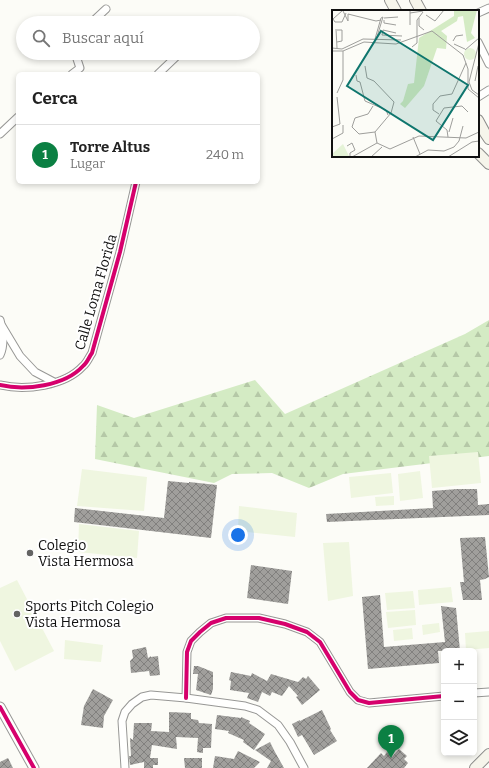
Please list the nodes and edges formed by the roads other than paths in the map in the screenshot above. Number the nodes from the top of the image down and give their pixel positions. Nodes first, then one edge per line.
1 (390, 0) edge
2 (415, 0) edge
3 (489, 8) edge
4 (106, 9) dead end
5 (395, 10) edge
6 (420, 10) edge
7 (479, 13) edge
8 (98, 16) edge
9 (479, 44) edge
10 (77, 60) edge
11 (173, 60) edge
12 (489, 64) edge
13 (75, 72) edge
14 (160, 72) edge
15 (489, 90) edge
16 (479, 96) edge
17 (16, 119) edge
18 (479, 122) edge
19 (0, 134) edge
20 (484, 135) edge
21 (479, 153) edge
22 (489, 164) edge
23 (136, 184) edge
24 (1, 323) edge
25 (0, 355) edge
26 (54, 382) junction
27 (0, 385) edge
28 (489, 692) edge
29 (477, 693) edge
30 (441, 696) edge
31 (186, 698) junction
32 (0, 707) edge
33 (489, 754) edge
34 (34, 768) edge
35 (125, 768) edge
36 (304, 768) edge
37 (475, 768) edge

1 - 5 main road
2 - 6 main road
3 - 7 street
4 - 8 street
9 - 12 street
10 - 13 street
11 - 14 street
15 - 16 street
17 - 19 street
18 - 20 main road
21 - 22 main road
23 - 26 street, Calle Loma Florida
24 - 25 street
24 - 26 street
26 - 27 street, Calle Loma Florida
28 - 29 street
30 - 31 street
31 - 35 street
31 - 36 street
32 - 34 street
33 - 37 main road

